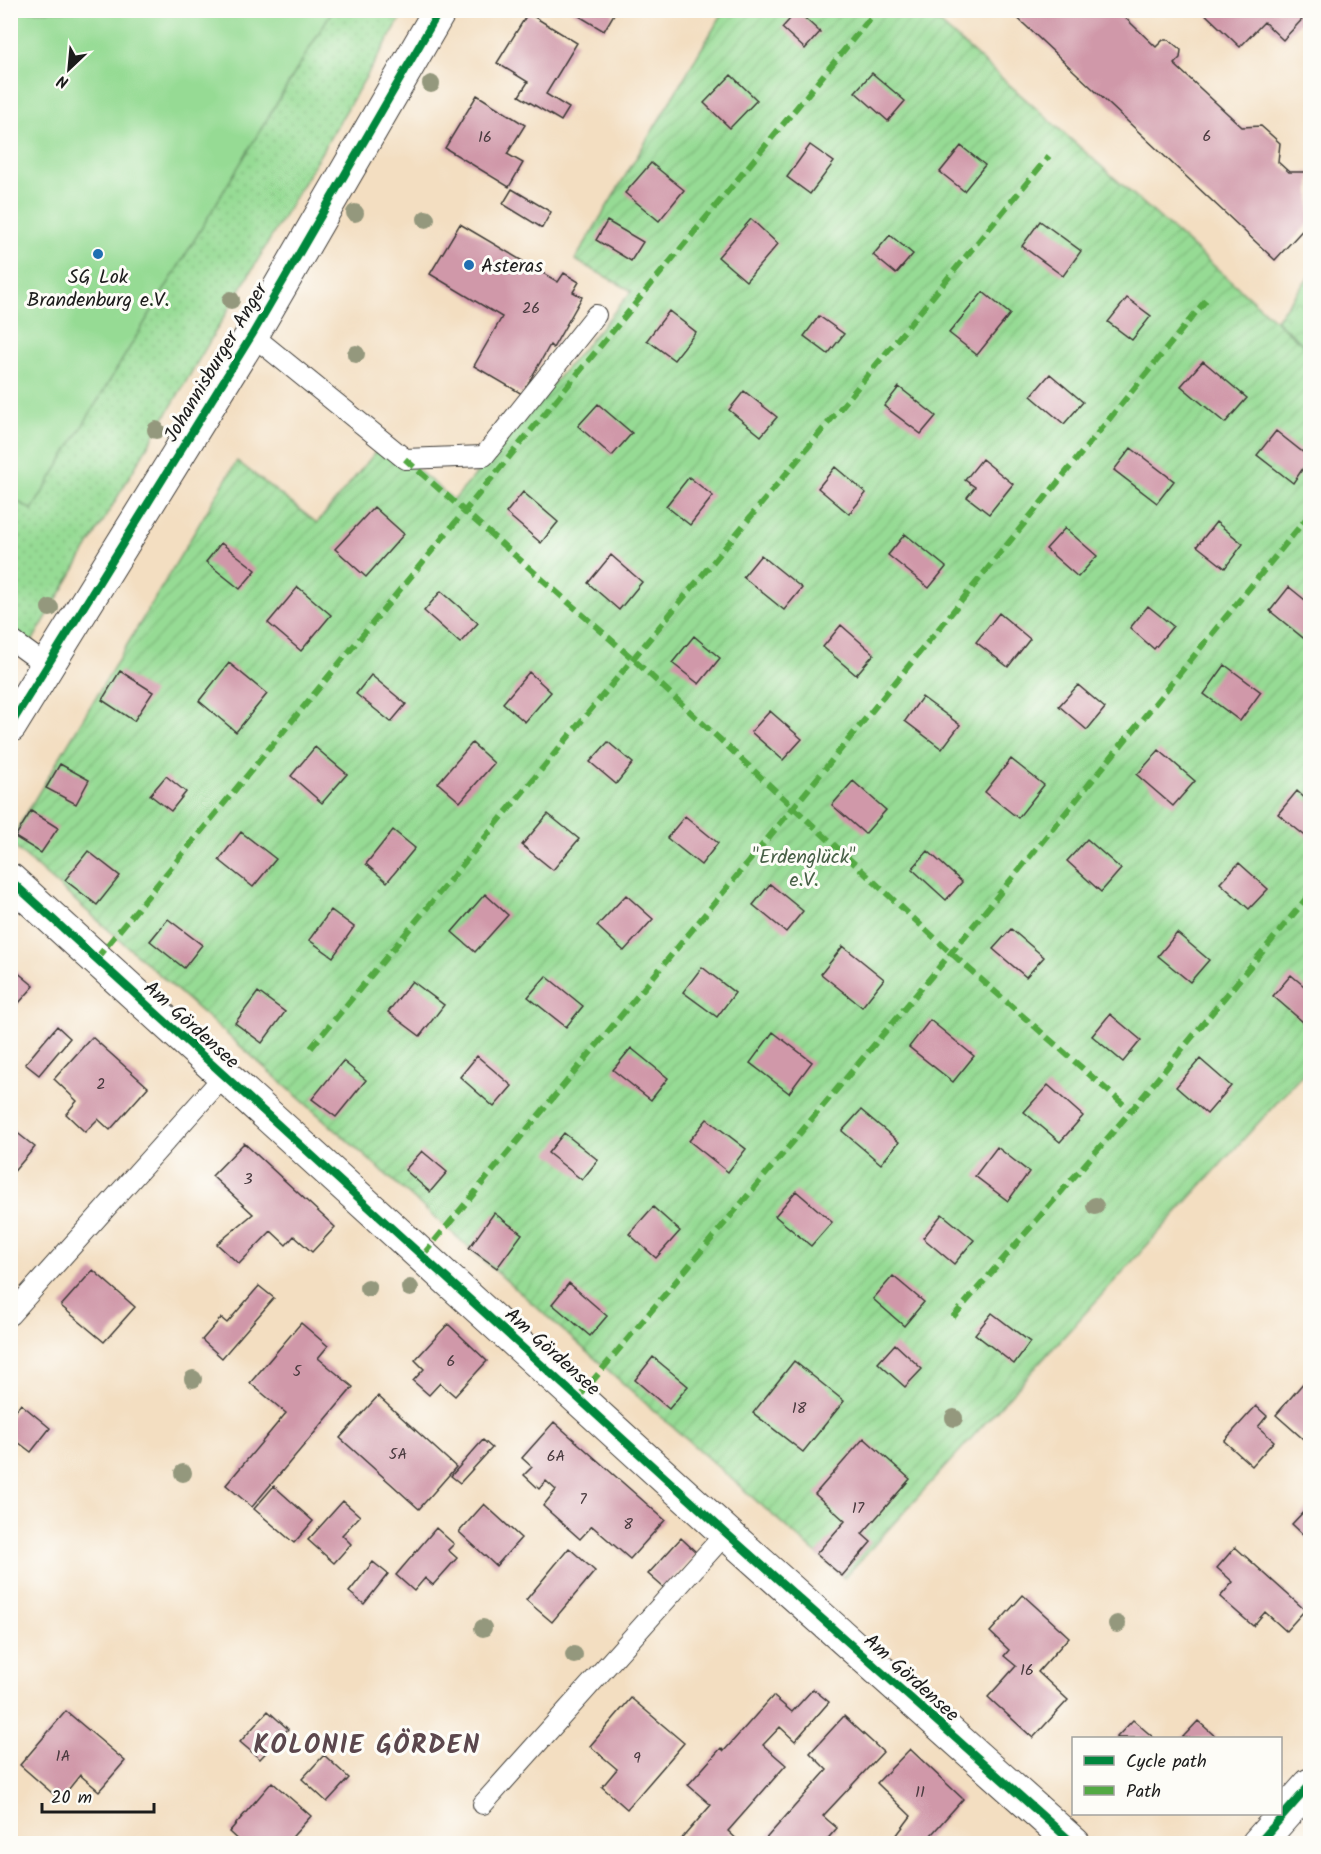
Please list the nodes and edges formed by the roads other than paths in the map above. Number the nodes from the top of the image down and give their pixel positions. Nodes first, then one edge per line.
1 (440, 10) edge
2 (596, 315) dead end
3 (252, 335) junction
4 (10, 639) edge
5 (47, 666) junction
6 (10, 726) edge
7 (10, 880) edge
8 (224, 1076) junction
9 (10, 1315) edge
10 (726, 1533) junction
11 (1311, 1785) edge
12 (483, 1804) dead end
13 (1074, 1844) edge
14 (1258, 1844) edge

1 - 3 street, Johannisburger Anger
2 - 3 lane
3 - 5 street, Johannisburger Anger
4 - 5 lane
5 - 6 street, Johannisburger Anger
7 - 8 street, Am Gördensee
8 - 9 lane
8 - 10 street, Am Gördensee
10 - 12 lane
10 - 13 street, Am Gördensee
11 - 14 street

